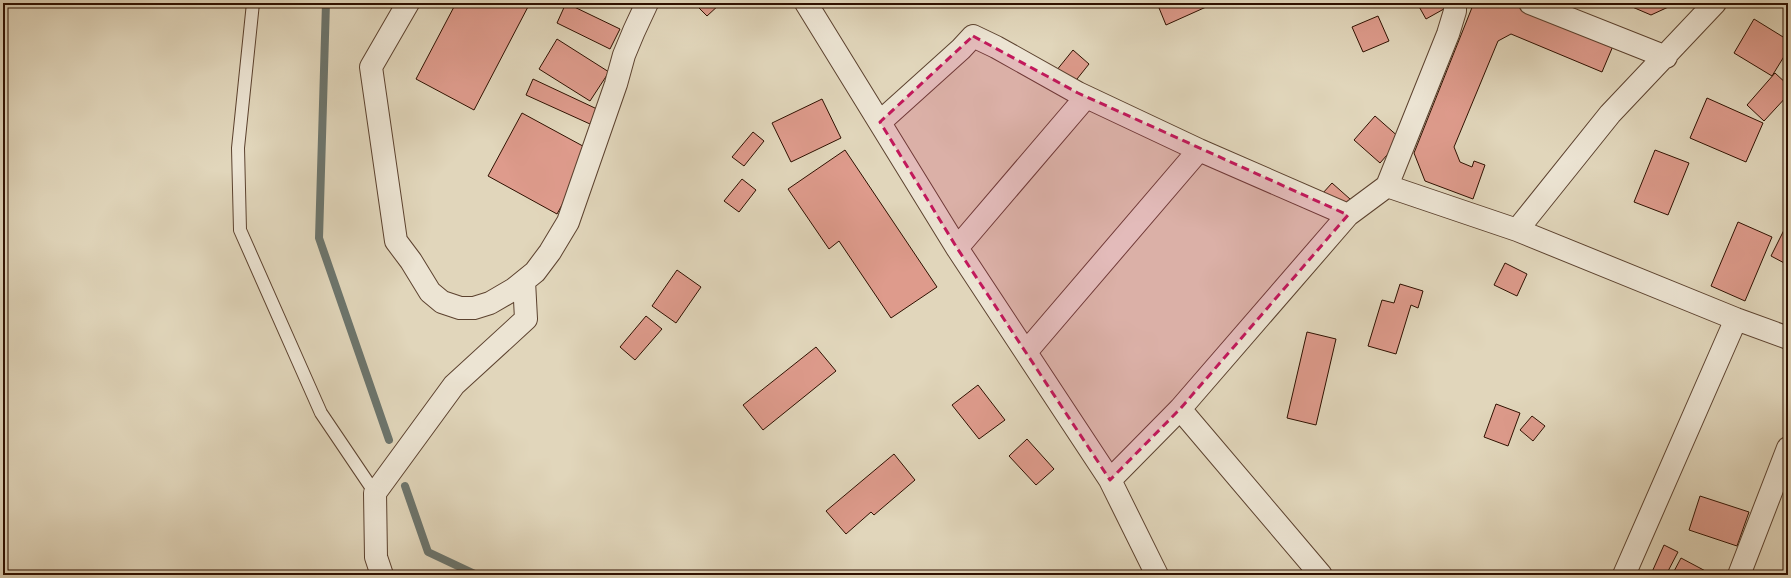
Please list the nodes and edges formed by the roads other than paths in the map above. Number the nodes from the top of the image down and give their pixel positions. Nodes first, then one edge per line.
1 (253, 3) edge
2 (408, 3) edge
3 (647, 3) edge
4 (806, 3) edge
5 (1455, 3) edge
6 (1530, 3) edge
7 (1715, 3) edge
8 (1666, 57) junction
9 (1086, 97) junction
10 (880, 122) junction
11 (1199, 150) junction
12 (1387, 186) junction
13 (1348, 215) junction
14 (1517, 230) junction
15 (957, 248) junction
16 (524, 281) junction
17 (1736, 319) junction
18 (1788, 338) edge
19 (1026, 352) junction
20 (1180, 409) junction
21 (1788, 448) edge
22 (1784, 472) edge
23 (1110, 480) junction
24 (375, 493) junction
25 (1149, 569) edge
26 (382, 575) edge
27 (1321, 575) edge
28 (1624, 575) edge
29 (1739, 575) edge

1 - 24 lane
2 - 16 street
3 - 16 street
4 - 10 street
5 - 12 street
6 - 8 street
7 - 8 street
8 - 14 street
9 - 10 street
9 - 11 street
9 - 15 street
10 - 15 street
11 - 13 street
11 - 19 street
12 - 13 street
12 - 14 street
13 - 20 street
14 - 17 street
15 - 19 street
16 - 24 street
17 - 18 street
17 - 28 street
19 - 23 street
20 - 23 street
20 - 27 street
21 - 22 street
22 - 29 street
23 - 25 street
24 - 26 street

